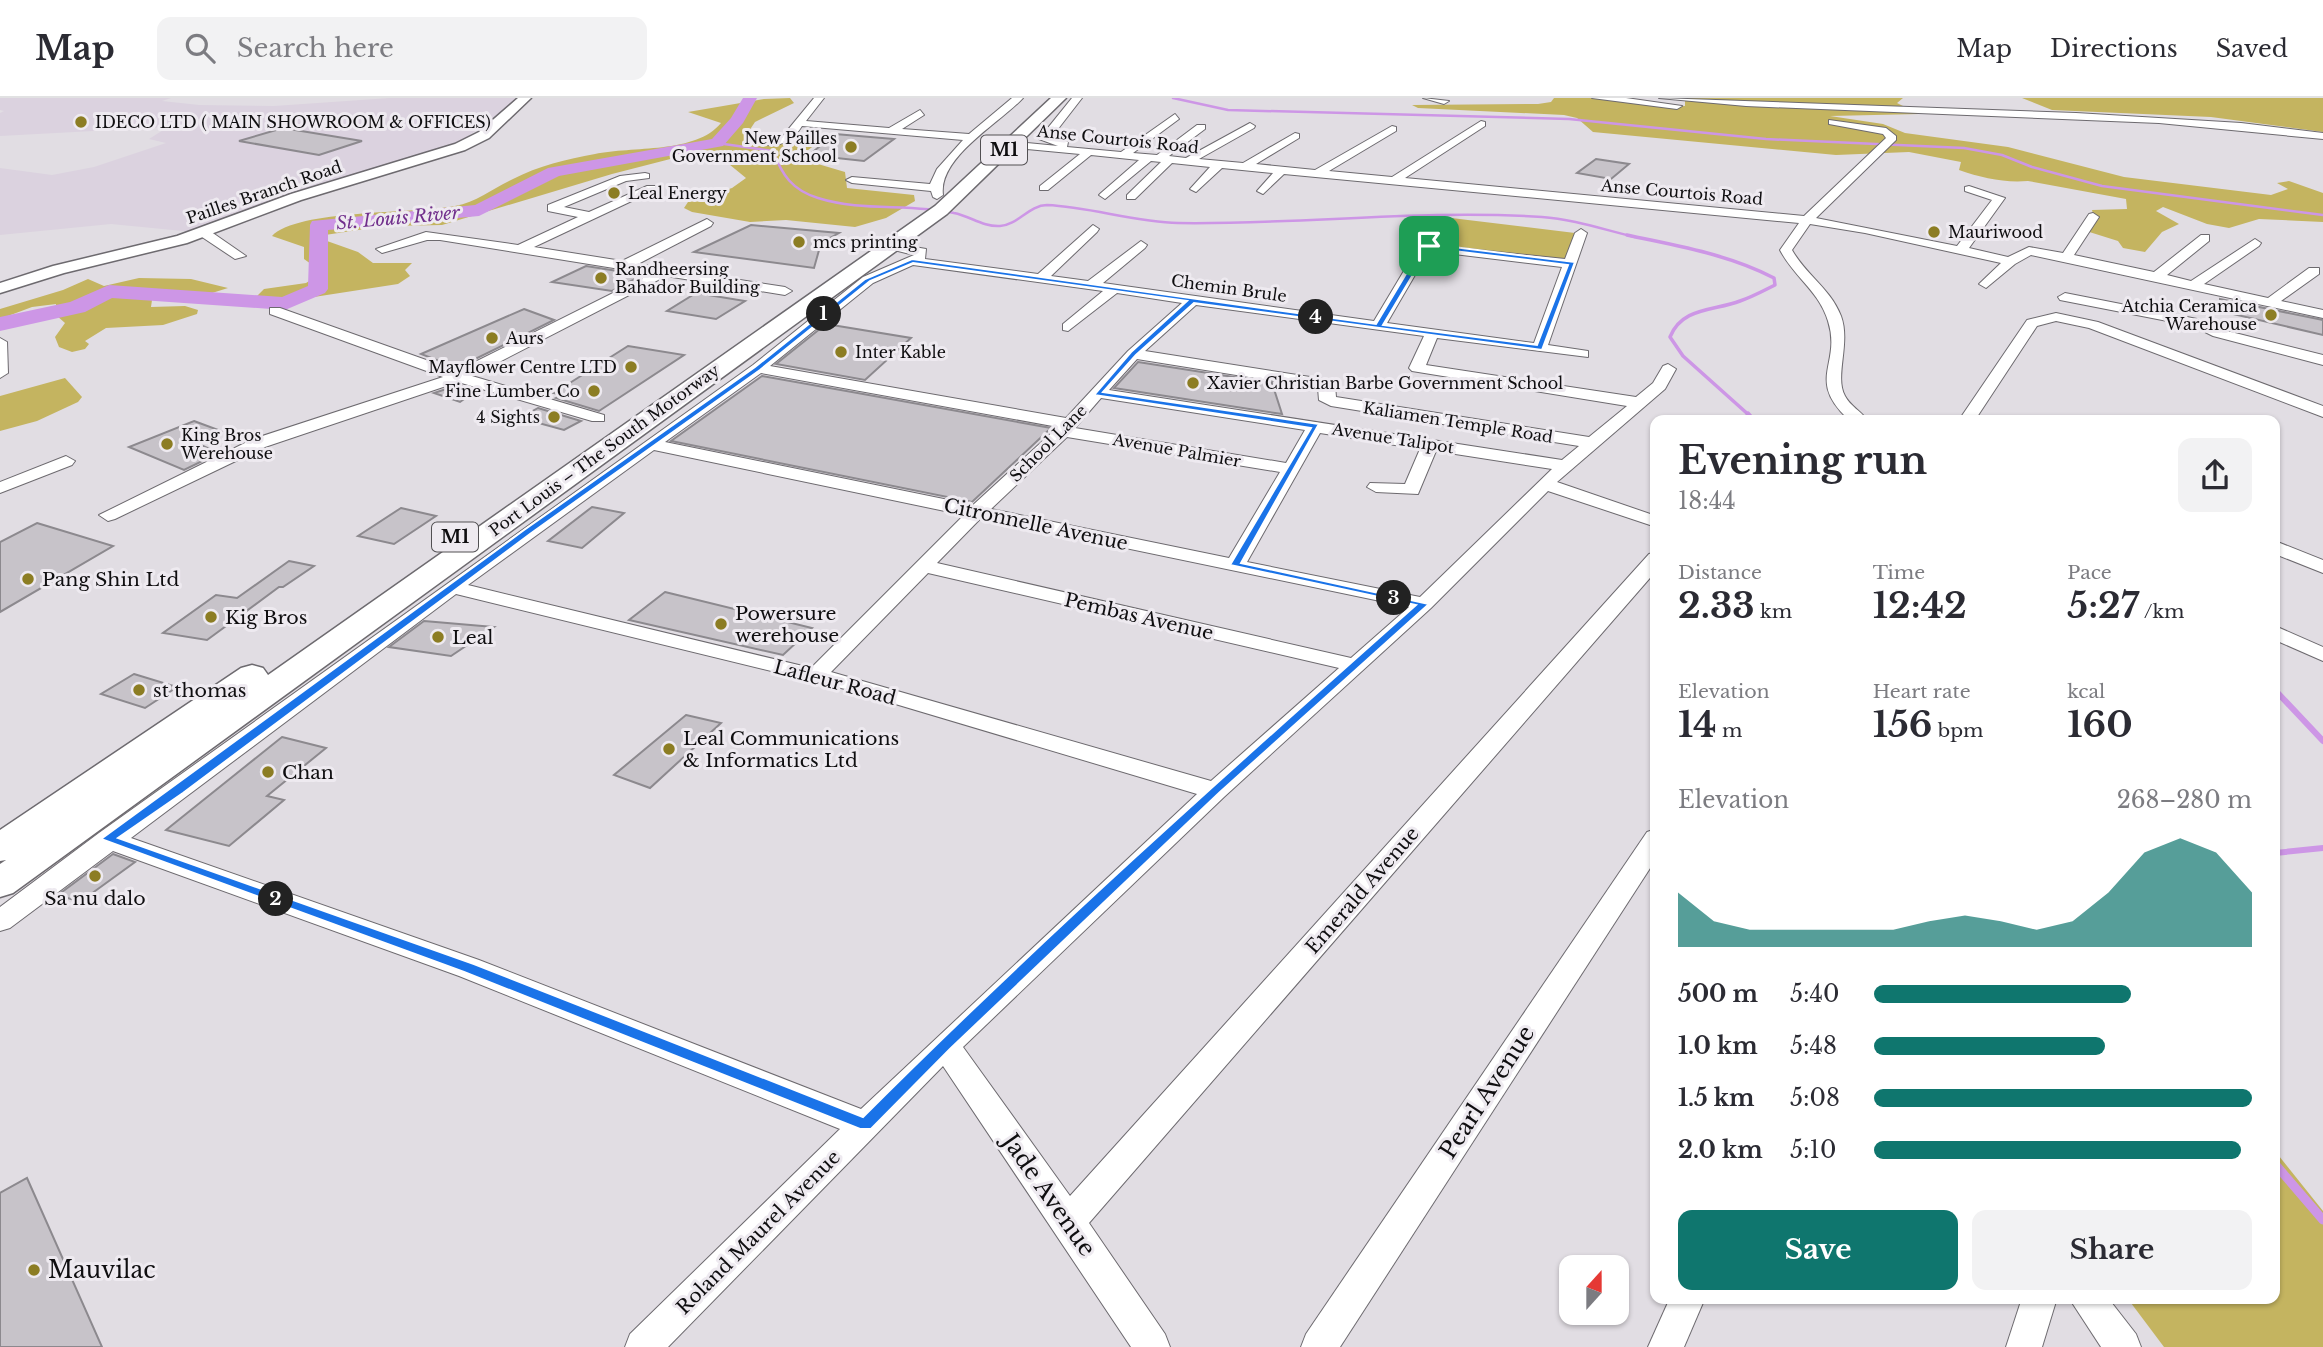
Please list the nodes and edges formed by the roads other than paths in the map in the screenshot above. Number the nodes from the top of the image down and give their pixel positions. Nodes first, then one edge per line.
1 (525, 98) edge
2 (819, 98) edge
3 (1017, 98) edge
4 (1040, 98) edge
5 (1059, 98) edge
6 (1077, 98) edge
7 (1428, 98) edge
8 (1597, 98) edge
9 (1664, 98) edge
10 (1444, 101) dead end
11 (920, 113) dead end
12 (1175, 117) dead end
13 (1780, 117) dead end
14 (1826, 122) dead end
15 (799, 123) junction
16 (1481, 124) dead end
17 (1250, 126) dead end
18 (1201, 127) dead end
19 (1392, 129) dead end
20 (891, 131) junction
21 (1296, 136) dead end
22 (2323, 136) edge
23 (755, 138) dead end
24 (974, 138) junction
25 (1026, 138) junction
26 (1093, 153) junction
27 (1122, 156) junction
28 (1159, 159) junction
29 (1186, 162) junction
30 (1218, 165) junction
31 (1243, 167) junction
32 (1280, 171) junction
33 (1316, 174) junction
34 (645, 176) dead end
35 (852, 180) dead end
36 (1394, 181) junction
37 (651, 188) dead end
38 (1044, 188) dead end
39 (1196, 189) dead end
40 (1969, 189) dead end
41 (1263, 191) dead end
42 (1105, 195) dead end
43 (1131, 197) dead end
44 (930, 204) junction
45 (589, 216) junction
46 (2093, 217) dead end
47 (1807, 220) junction
48 (707, 223) dead end
49 (1093, 229) dead end
50 (203, 232) junction
51 (1581, 233) dead end
52 (2205, 238) dead end
53 (2255, 243) dead end
54 (1141, 245) dead end
55 (519, 248) junction
56 (382, 250) dead end
57 (1960, 251) junction
58 (901, 253) junction
59 (240, 256) dead end
60 (2066, 257) junction
61 (2010, 261) junction
62 (2090, 262) junction
63 (1572, 264) junction
64 (625, 265) junction
65 (2314, 271) dead end
66 (664, 272) junction
67 (2155, 278) junction
68 (1041, 279) junction
69 (1986, 284) dead end
70 (1090, 286) junction
71 (2192, 286) junction
72 (0, 288) edge
73 (1114, 289) junction
74 (785, 291) dead end
75 (2146, 291) dead end
76 (2065, 298) dead end
77 (1193, 300) junction
78 (2269, 303) junction
79 (2200, 305) junction
80 (275, 311) dead end
81 (2323, 314) edge
82 (1378, 326) junction
83 (1068, 327) dead end
84 (1432, 334) junction
85 (0, 342) edge
86 (1539, 348) junction
87 (1133, 354) junction
88 (1583, 354) dead end
89 (2323, 360) edge
90 (758, 368) junction
91 (1668, 369) dead end
92 (0, 373) edge
93 (458, 377) junction
94 (1097, 393) junction
95 (1641, 403) junction
96 (2323, 412) edge
97 (1853, 415) edge
98 (1970, 415) edge
99 (598, 418) dead end
100 (1316, 426) junction
101 (1067, 427) junction
102 (1592, 443) junction
103 (649, 444) junction
104 (1430, 444) junction
105 (66, 461) dead end
106 (1564, 466) junction
107 (1291, 470) junction
108 (1545, 484) junction
109 (1376, 487) dead end
110 (0, 488) edge
111 (977, 512) junction
112 (108, 514) dead end
113 (1650, 520) edge
114 (2280, 549) edge
115 (1235, 565) junction
116 (1650, 565) edge
117 (923, 566) junction
118 (2323, 567) edge
119 (452, 587) junction
120 (1423, 604) junction
121 (2280, 634) edge
122 (2323, 655) edge
123 (1356, 665) junction
124 (815, 676) junction
125 (1215, 790) junction
126 (108, 839) junction
127 (1650, 847) edge
128 (0, 848) edge
129 (0, 883) edge
130 (0, 921) edge
131 (945, 1045) junction
132 (866, 1125) junction
133 (1069, 1222) junction
134 (1685, 1304) edge
135 (2038, 1304) edge
136 (2091, 1304) edge
137 (643, 1347) edge
138 (1152, 1347) edge
139 (1319, 1347) edge
140 (1666, 1347) edge
141 (2024, 1347) edge
142 (2123, 1347) edge

1 - 50 main road, Pailles Branch Road
2 - 15 street
3 - 24 street
4 - 44 highway, Port Louis – The South Motorway / M1
5 - 25 highway, Port Louis – The South Motorway / M1
6 - 26 street
7 - 10 street
8 - 13 street
9 - 22 street
11 - 20 street
12 - 27 street
14 - 47 street
15 - 20 street
15 - 23 street
16 - 36 street
17 - 29 street
18 - 28 street
19 - 33 street
20 - 24 street
21 - 31 street
24 - 44 street
25 - 26 street, Anse Courtois Road
25 - 44 highway, Port Louis – The South Motorway / M1
26 - 27 street, Anse Courtois Road
26 - 38 street
27 - 28 street, Anse Courtois Road
28 - 29 street, Anse Courtois Road
28 - 42 street
28 - 43 street
29 - 30 street, Anse Courtois Road
30 - 31 street, Anse Courtois Road
30 - 39 street
31 - 32 street, Anse Courtois Road
32 - 33 street, Anse Courtois Road
32 - 41 street
33 - 36 street, Anse Courtois Road
34 - 45 street
35 - 44 street
36 - 47 street, Anse Courtois Road
37 - 45 street
40 - 57 street
44 - 58 highway, Port Louis – The South Motorway / M1
44 - 128 highway, Port Louis – The South Motorway / M1
45 - 55 street
46 - 60 street
47 - 57 street, Anse Courtois Road
47 - 97 street
48 - 64 street
49 - 68 street
50 - 59 street
50 - 72 main road, Pailles Branch Road
51 - 63 street
52 - 67 street
53 - 71 street
54 - 70 street
55 - 56 street
55 - 64 street
57 - 61 street, Anse Courtois Road
58 - 68 street, Chemin Brule
58 - 90 street
58 - 129 highway, Port Louis – The South Motorway / M1
60 - 61 street, Anse Courtois Road
60 - 62 street, Anse Courtois Road
61 - 69 street
62 - 67 street, Anse Courtois Road
62 - 75 street
63 - 82 street
63 - 86 street
64 - 66 street
65 - 78 street
66 - 74 street
66 - 93 street
67 - 71 street, Anse Courtois Road
68 - 70 street, Chemin Brule
70 - 73 street, Chemin Brule
71 - 79 street, Anse Courtois Road
73 - 77 street, Chemin Brule
73 - 83 street
76 - 79 street
77 - 82 street, Chemin Brule
77 - 87 street, School Lane
78 - 79 street, Anse Courtois Road
78 - 81 street, Anse Courtois Road
79 - 89 street
80 - 93 street
82 - 84 street, Chemin Brule
84 - 86 street, Chemin Brule
84 - 95 street
85 - 92 street
86 - 88 street, Chemin Brule
87 - 94 street, School Lane
87 - 102 street, Kaliamen Temple Road
90 - 101 street, Avenue Palmier
90 - 103 street
91 - 95 street, Roland Maurel Avenue
93 - 99 street
93 - 112 street
94 - 100 street, Avenue Talipot
94 - 101 street, School Lane
95 - 102 street, Roland Maurel Avenue
96 - 98 street
100 - 104 street, Avenue Talipot
100 - 107 street
101 - 107 street, Avenue Palmier
101 - 111 street, School Lane
102 - 106 street, Roland Maurel Avenue
103 - 111 street, Citronnelle Avenue
103 - 119 street
104 - 106 street, Avenue Talipot
104 - 109 street
105 - 110 street
106 - 108 street, Roland Maurel Avenue
107 - 115 street
108 - 113 street
108 - 120 street, Roland Maurel Avenue
111 - 115 street, Citronnelle Avenue
111 - 117 street, School Lane
114 - 118 street
115 - 120 street, Citronnelle Avenue
116 - 133 street, Emerald Avenue
117 - 123 street, Pembas Avenue
117 - 124 street, School Lane
119 - 124 street, Lafleur Road
119 - 126 street
120 - 123 street, Roland Maurel Avenue
121 - 122 street
123 - 125 street, Roland Maurel Avenue
124 - 125 street, Lafleur Road
125 - 131 street, Roland Maurel Avenue
126 - 130 street
126 - 132 street
127 - 139 street, Pearl Avenue
131 - 132 street, Roland Maurel Avenue
131 - 133 street, Jade Avenue
132 - 137 street, Roland Maurel Avenue
133 - 138 street, Jade Avenue
134 - 140 street
135 - 141 street
136 - 142 street

